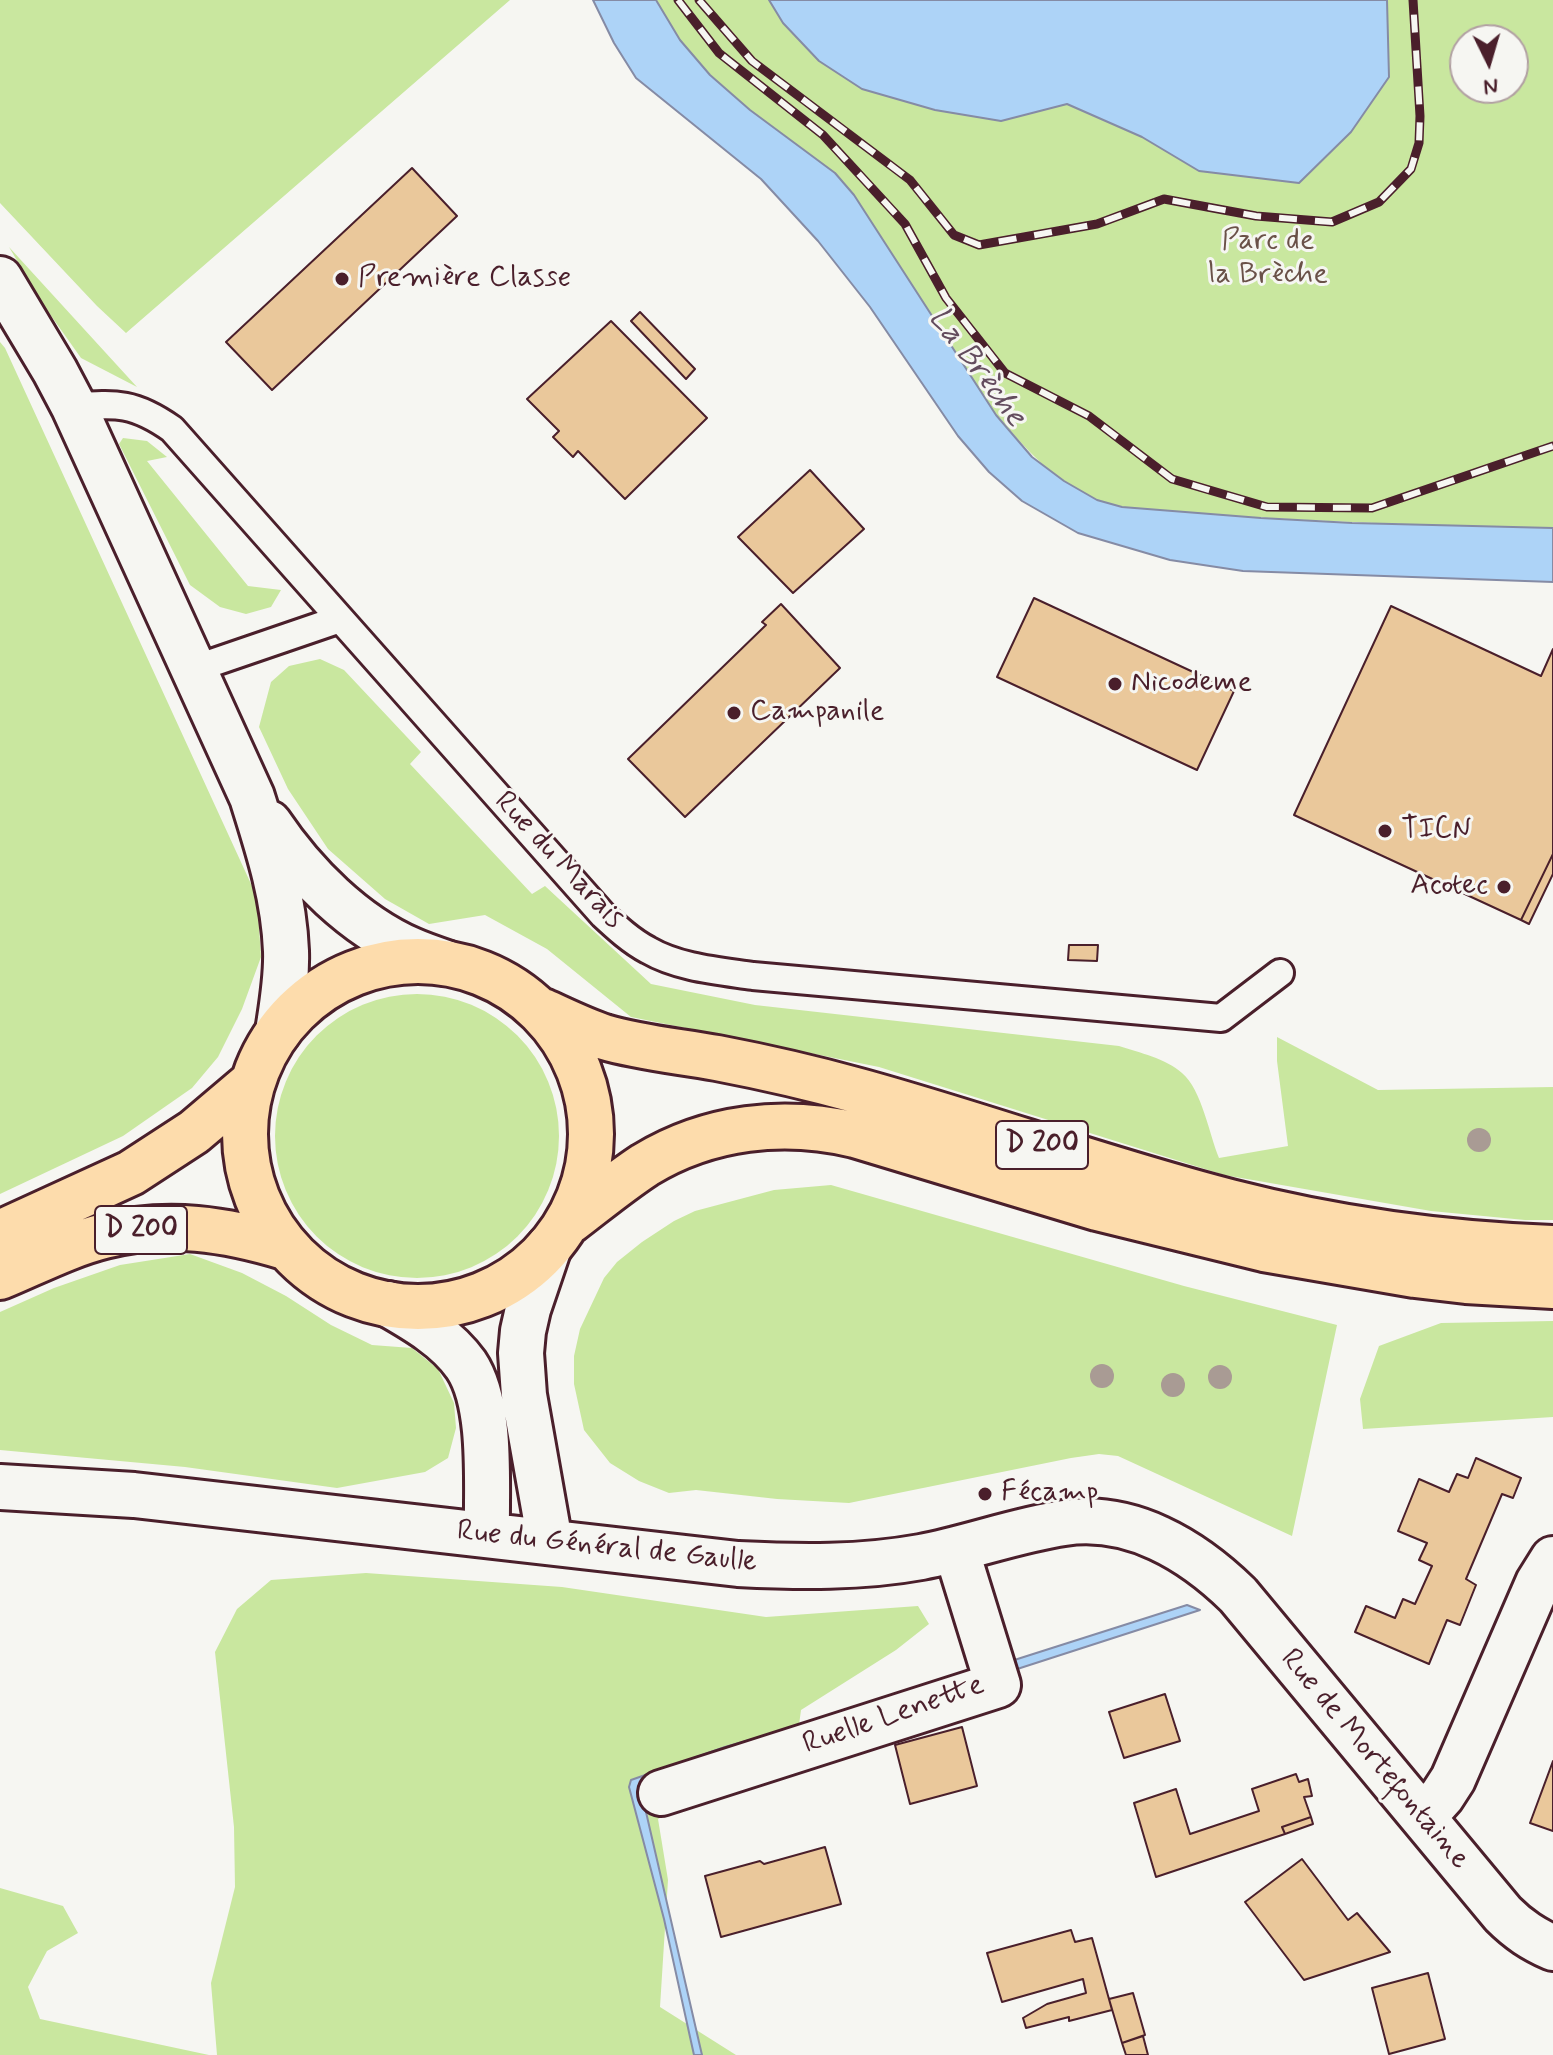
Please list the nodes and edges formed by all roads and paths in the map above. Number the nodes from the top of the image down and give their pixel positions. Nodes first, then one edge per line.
1 (0, 279) edge
2 (74, 407) junction
3 (340, 619) junction
4 (194, 669) junction
5 (252, 797) junction
6 (446, 963) junction
7 (1280, 973) dead end
8 (539, 1009) junction
9 (278, 1032) junction
10 (253, 1082) junction
11 (0, 1233) edge
12 (557, 1236) junction
13 (288, 1248) junction
14 (1553, 1248) edge
15 (0, 1277) edge
16 (1553, 1286) edge
17 (388, 1304) junction
18 (0, 1487) edge
19 (487, 1535) junction
20 (550, 1542) junction
21 (956, 1549) junction
22 (1553, 1559) edge
23 (1202, 1563) joint
24 (661, 1793) dead end
25 (1423, 1817) junction
26 (1553, 1948) edge

1 - 2 street
2 - 3 lane, Rue du Marais
2 - 4 street
3 - 4 lane
3 - 7 lane, Rue du Marais
4 - 5 street
5 - 6 street
5 - 9 street
6 - 8 main road
6 - 9 main road
8 - 12 main road
8 - 14 main road, D 200
9 - 10 main road
10 - 11 main road, D 200
10 - 13 main road
12 - 16 main road, D 200
12 - 17 main road
12 - 20 street
13 - 15 main road, D 200
13 - 17 main road
17 - 19 street
18 - 19 street, Rue du Général de Gaulle
19 - 20 street, Rue du Général de Gaulle
20 - 21 street, Rue du Général de Gaulle
21 - 23 street, Rue du Général de Gaulle
21 - 24 street, Ruelle Lenette
22 - 25 street
23 - 25 street, Rue de Mortefontaine
25 - 26 street, Rue de Mortefontaine

